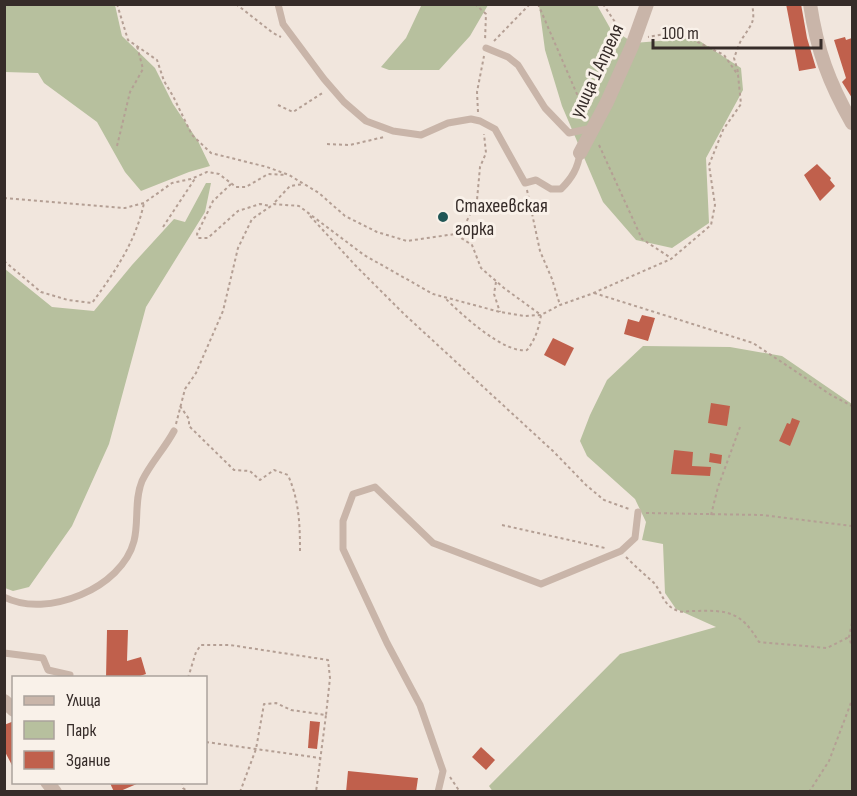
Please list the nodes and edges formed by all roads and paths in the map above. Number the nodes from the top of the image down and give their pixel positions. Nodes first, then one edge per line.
1 (117, 4) edge
2 (237, 4) edge
3 (278, 4) edge
4 (475, 4) edge
5 (530, 4) edge
6 (603, 4) edge
7 (647, 4) edge
8 (752, 4) edge
9 (810, 4) edge
10 (485, 31) dead end
11 (282, 37) dead end
12 (137, 46) junction
13 (632, 46) junction
14 (486, 48) junction
15 (738, 75) junction
16 (332, 88) junction
17 (278, 105) dead end
18 (484, 123) junction
19 (852, 123) edge
20 (592, 128) junction
21 (401, 132) junction
22 (327, 144) dead end
23 (117, 146) dead end
24 (580, 153) joint
25 (288, 175) junction
26 (196, 177) junction
27 (525, 183) junction
28 (231, 184) junction
29 (304, 184) junction
30 (4, 198) edge
31 (144, 202) junction
32 (274, 204) junction
33 (271, 206) junction
34 (305, 211) junction
35 (163, 227) dead end
36 (459, 237) junction
37 (4, 261) edge
38 (496, 282) junction
39 (594, 293) junction
40 (444, 297) junction
41 (560, 305) junction
42 (500, 312) junction
43 (541, 315) junction
44 (180, 406) junction
45 (852, 406) edge
46 (740, 427) dead end
47 (174, 431) joint
48 (638, 512) junction
49 (711, 515) junction
50 (502, 525) dead end
51 (852, 526) edge
52 (300, 551) dead end
53 (621, 551) junction
54 (4, 597) edge
55 (852, 623) edge
56 (849, 637) junction
57 (852, 646) edge
58 (4, 653) edge
59 (70, 675) dead end
60 (189, 676) edge
61 (852, 700) edge
62 (326, 715) junction
63 (207, 742) edge
64 (256, 749) junction
65 (320, 758) junction
66 (443, 771) junction
67 (809, 791) edge
68 (240, 792) edge
69 (316, 792) edge
70 (438, 792) edge
71 (460, 792) edge

1 - 12 path
2 - 11 path
3 - 16 lane
4 - 10 path
5 - 14 path
6 - 13 path
7 - 13 street, улица 1 Апреля
8 - 15 path
9 - 19 street
12 - 23 path
12 - 25 path
13 - 15 path
13 - 20 street, улица 1 Апреля
14 - 18 path
14 - 20 lane
15 - 39 path
16 - 17 path
16 - 21 lane
18 - 21 lane
18 - 27 lane
18 - 36 path
20 - 24 street, улица 1 Апреля
21 - 22 path
24 - 27 lane
25 - 28 path
25 - 29 path
26 - 28 path
26 - 31 path
26 - 35 path
27 - 41 path
28 - 33 path
29 - 32 path
29 - 36 path
30 - 31 path
31 - 37 path
32 - 33 path
32 - 34 path
33 - 44 path
34 - 40 path
34 - 48 path
36 - 38 path
38 - 42 path
38 - 43 path
39 - 41 path
39 - 45 path
40 - 42 path
40 - 43 path
41 - 43 path
42 - 43 path
44 - 47 path
44 - 52 path
46 - 49 path
47 - 54 lane
48 - 49 path
48 - 53 lane
49 - 51 path
50 - 53 path
53 - 56 path
53 - 66 lane
55 - 56 path
56 - 57 path
58 - 59 lane
60 - 62 path
61 - 67 path
62 - 64 path
62 - 65 path
63 - 64 path
64 - 65 path
64 - 68 path
65 - 69 path
66 - 70 lane
66 - 71 path

